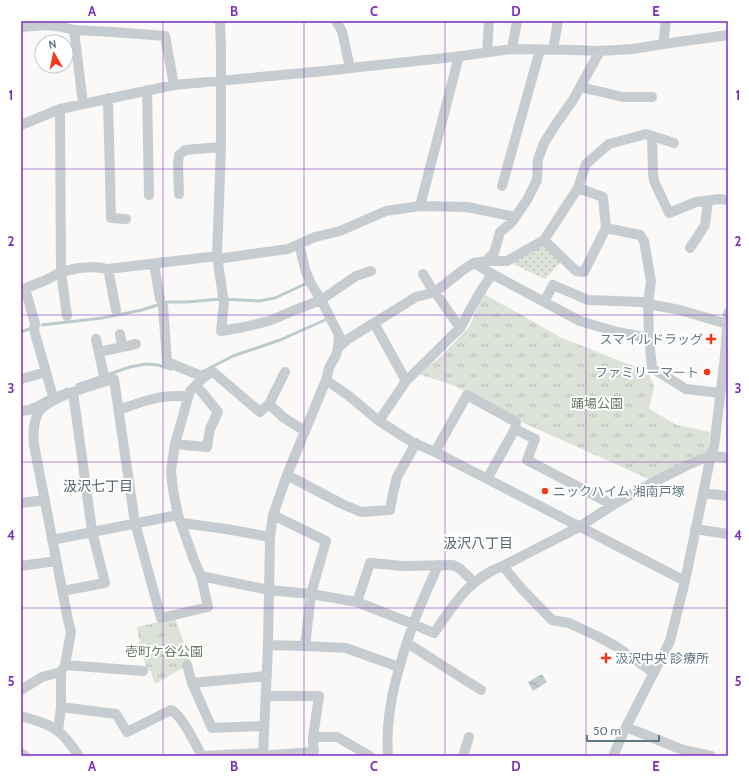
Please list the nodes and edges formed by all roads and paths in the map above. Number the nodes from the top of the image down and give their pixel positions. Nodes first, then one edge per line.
1 (114, 21) edge
2 (220, 21) edge
3 (336, 21) edge
4 (489, 21) edge
5 (517, 21) edge
6 (558, 21) edge
7 (666, 21) edge
8 (48, 23) edge
9 (21, 27) edge
10 (74, 30) junction
11 (113, 32) junction
12 (728, 36) edge
13 (664, 44) junction
14 (512, 49) junction
15 (540, 50) junction
16 (553, 50) junction
17 (600, 51) junction
18 (488, 52) junction
19 (459, 56) junction
20 (350, 68) junction
21 (221, 81) junction
22 (174, 85) junction
23 (580, 87) junction
24 (147, 90) junction
25 (652, 97) dead end
26 (108, 98) junction
27 (83, 104) junction
28 (60, 109) junction
29 (21, 125) edge
30 (652, 136) junction
31 (674, 143) dead end
32 (221, 147) junction
33 (502, 186) dead end
34 (578, 188) junction
35 (179, 194) dead end
36 (149, 195) dead end
37 (728, 200) edge
38 (708, 201) junction
39 (420, 206) junction
40 (515, 217) junction
41 (126, 219) dead end
42 (606, 228) junction
43 (544, 240) junction
44 (299, 244) junction
45 (690, 248) dead end
46 (217, 256) junction
47 (486, 261) junction
48 (474, 263) junction
49 (154, 264) junction
50 (108, 269) junction
51 (371, 271) dead end
52 (61, 272) junction
53 (423, 274) dead end
54 (492, 274) junction
55 (23, 289) edge
56 (435, 292) junction
57 (321, 300) junction
58 (544, 302) junction
59 (648, 304) junction
60 (116, 310) dead end
61 (728, 313) edge
62 (67, 316) dead end
63 (728, 319) edge
64 (374, 323) junction
65 (460, 328) junction
66 (120, 334) dead end
67 (649, 338) junction
68 (96, 339) dead end
69 (136, 344) dead end
70 (122, 346) junction
71 (338, 348) junction
72 (98, 352) junction
73 (726, 357) edge
74 (46, 372) junction
75 (285, 372) dead end
76 (203, 376) junction
77 (104, 378) junction
78 (21, 379) edge
79 (326, 380) junction
80 (406, 381) junction
81 (196, 385) junction
82 (73, 392) junction
83 (723, 396) edge
84 (53, 397) junction
85 (188, 398) junction
86 (269, 404) junction
87 (40, 410) junction
88 (119, 410) junction
89 (21, 411) edge
90 (379, 422) junction
91 (515, 429) junction
92 (304, 431) junction
93 (416, 443) junction
94 (175, 444) junction
95 (435, 452) junction
96 (711, 455) junction
97 (728, 458) edge
98 (287, 475) junction
99 (487, 479) junction
100 (703, 493) junction
101 (728, 496) edge
102 (44, 500) junction
103 (21, 503) edge
104 (613, 505) junction
105 (273, 515) junction
106 (180, 519) junction
107 (135, 523) junction
108 (579, 527) junction
109 (696, 529) junction
110 (92, 531) junction
111 (728, 534) edge
112 (270, 537) junction
113 (52, 540) junction
114 (56, 561) junction
115 (438, 565) junction
116 (21, 566) edge
117 (503, 566) junction
118 (201, 576) junction
119 (685, 581) junction
120 (474, 582) junction
121 (269, 590) junction
122 (62, 591) junction
123 (311, 594) junction
124 (357, 602) junction
125 (413, 624) junction
126 (407, 643) junction
127 (268, 645) junction
128 (305, 646) junction
129 (187, 665) dead end
130 (399, 667) junction
131 (63, 668) junction
132 (143, 671) dead end
133 (654, 673) junction
134 (267, 676) junction
135 (192, 683) junction
136 (21, 690) edge
137 (480, 690) dead end
138 (266, 696) junction
139 (61, 707) junction
140 (21, 716) edge
141 (264, 726) junction
142 (626, 727) junction
143 (58, 731) junction
144 (313, 737) junction
145 (469, 737) dead end
146 (21, 753) edge
147 (263, 754) edge
148 (26, 756) edge
149 (79, 756) edge
150 (203, 756) edge
151 (219, 756) edge
152 (370, 756) edge
153 (388, 756) edge
154 (463, 756) edge
155 (613, 756) edge
156 (711, 756) edge

1 - 11 street
2 - 21 street
3 - 20 street
4 - 18 street
5 - 14 street
6 - 16 street
7 - 13 street
8 - 9 street
8 - 10 street
10 - 11 street
10 - 27 street
11 - 22 street
12 - 13 street
13 - 17 street
14 - 15 street
14 - 18 street
15 - 16 street
15 - 33 street
16 - 17 street
17 - 23 street
18 - 19 street
19 - 20 street
19 - 39 street
20 - 21 street
21 - 22 street
21 - 32 street
22 - 24 street
23 - 25 street
23 - 40 street
24 - 26 street
24 - 36 street
26 - 27 street
26 - 41 street
27 - 28 street
28 - 29 street
28 - 52 street
30 - 31 street
30 - 34 street
30 - 38 street
32 - 35 street
32 - 46 street
34 - 42 street
34 - 43 street
37 - 38 street
38 - 45 street
39 - 40 street
39 - 44 street
40 - 47 street
42 - 43 street
42 - 59 street
43 - 47 street
44 - 46 street
44 - 57 street
46 - 49 street
46 - 57 street
47 - 48 street
48 - 54 street
48 - 56 street
49 - 50 street
49 - 76 street
50 - 52 street
50 - 60 street
51 - 57 street
52 - 55 street
52 - 62 street
53 - 56 street
54 - 58 street
54 - 65 street
55 - 74 street
56 - 64 street
56 - 65 street
57 - 71 street
58 - 59 street
58 - 67 street
59 - 63 street
59 - 67 street
61 - 63 street
63 - 73 street
64 - 71 street
64 - 80 street
65 - 80 street
66 - 70 street
67 - 83 street
68 - 72 street
69 - 70 street
70 - 72 street
71 - 79 street
72 - 77 street
73 - 83 street
74 - 78 street
74 - 84 street
75 - 86 street
76 - 81 street
76 - 86 street
77 - 82 street
77 - 88 street
79 - 90 street
79 - 92 street
80 - 90 street
81 - 85 street
81 - 94 street
82 - 84 street
82 - 110 street
83 - 96 street
84 - 87 street
85 - 88 street
85 - 94 street
86 - 92 street
87 - 89 street
87 - 102 street
88 - 107 street
90 - 93 street
91 - 95 street
91 - 99 street
91 - 104 street
92 - 98 street
93 - 95 street
93 - 98 street
94 - 106 street
95 - 99 street
96 - 97 street
96 - 100 street
96 - 104 street
98 - 105 street
99 - 108 street
100 - 101 street
100 - 109 street
102 - 103 street
102 - 113 street
104 - 108 street
105 - 112 street
105 - 123 street
106 - 107 street
106 - 112 street
106 - 118 street
107 - 110 street
107 - 118 street
108 - 117 street
108 - 119 street
109 - 111 street
109 - 119 street
110 - 113 street
110 - 122 street
112 - 121 street
113 - 114 street
114 - 116 street
114 - 122 street
115 - 120 street
115 - 124 street
115 - 125 street
117 - 120 street
117 - 133 street
118 - 121 street
119 - 133 street
120 - 125 street
121 - 123 street
121 - 127 street
122 - 131 street
123 - 124 street
123 - 128 street
124 - 125 street
125 - 126 street
126 - 130 street
126 - 137 street
127 - 128 street
127 - 134 street
128 - 130 street
129 - 135 street
130 - 153 street
131 - 132 street
131 - 136 street
131 - 139 street
133 - 142 street
134 - 135 street
134 - 138 street
135 - 141 street
138 - 141 street
138 - 144 street
139 - 143 street
139 - 150 street
140 - 143 street
141 - 147 street
142 - 155 street
142 - 156 street
143 - 149 street
144 - 147 street
144 - 152 street
145 - 154 street
146 - 148 street
147 - 151 street
150 - 151 street

